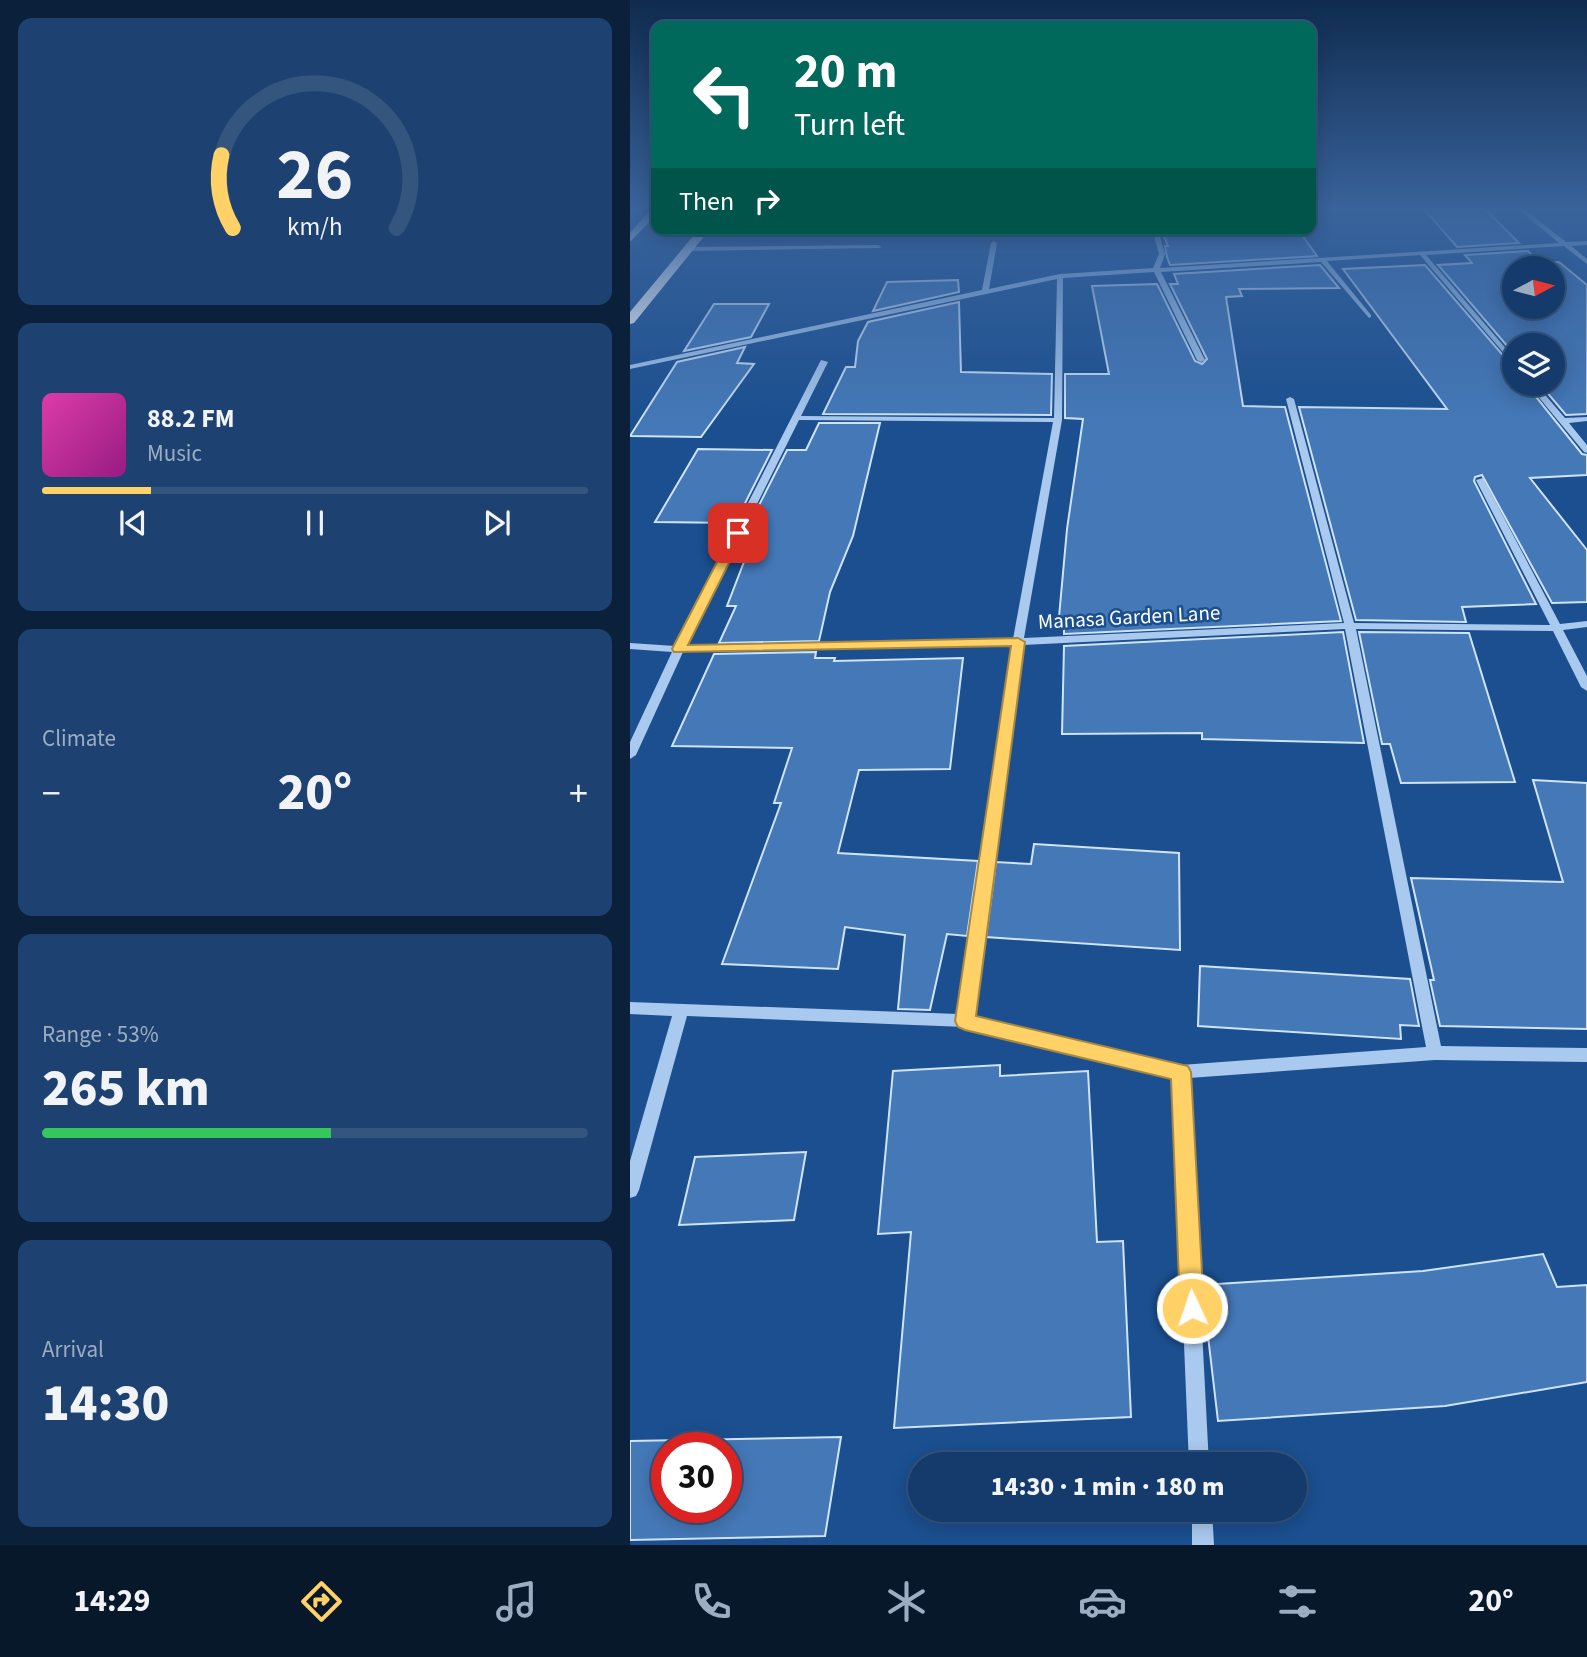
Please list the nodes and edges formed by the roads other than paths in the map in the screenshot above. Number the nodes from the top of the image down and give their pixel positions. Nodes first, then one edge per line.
1 (661, 281) edge
2 (987, 281) edge
3 (1033, 281) edge
4 (1060, 281) edge
5 (1162, 281) edge
6 (1340, 281) edge
7 (1445, 281) edge
8 (985, 290) junction
9 (1369, 316) dead end
10 (630, 320) edge
11 (1502, 349) edge
12 (1201, 360) dead end
13 (824, 362) dead end
14 (630, 367) edge
15 (1542, 396) edge
16 (1290, 399) dead end
17 (797, 418) junction
18 (1587, 419) edge
19 (1058, 420) junction
20 (1562, 421) junction
21 (1587, 450) edge
22 (1480, 480) dead end
23 (1587, 625) edge
24 (1350, 626) junction
25 (1555, 628) junction
26 (1018, 642) junction
27 (630, 646) edge
28 (679, 649) junction
29 (1587, 687) edge
30 (630, 755) edge
31 (630, 1008) edge
32 (681, 1010) junction
33 (965, 1021) junction
34 (1434, 1053) junction
35 (1587, 1055) edge
36 (1181, 1072) junction
37 (630, 1190) edge
38 (1198, 1452) edge
39 (1202, 1522) edge
40 (1203, 1545) edge

1 - 10 highway
2 - 8 street
3 - 8 street
4 - 19 street
5 - 12 street
6 - 9 street
7 - 11 street
8 - 14 street
13 - 17 street
15 - 20 street
16 - 24 street
17 - 19 street
17 - 28 street
18 - 20 street
19 - 26 street
20 - 21 street
22 - 25 street
23 - 25 street, Manasa Garden Lane
24 - 25 street, Manasa Garden Lane
24 - 26 street, Manasa Garden Lane
24 - 34 street
25 - 29 street
26 - 28 street, Manasa Garden Lane
26 - 33 street
27 - 28 street, Manasa Garden Lane
28 - 30 street
31 - 32 street
32 - 33 street
32 - 37 street
33 - 36 street
34 - 35 street
34 - 36 street
36 - 38 street
39 - 40 street

